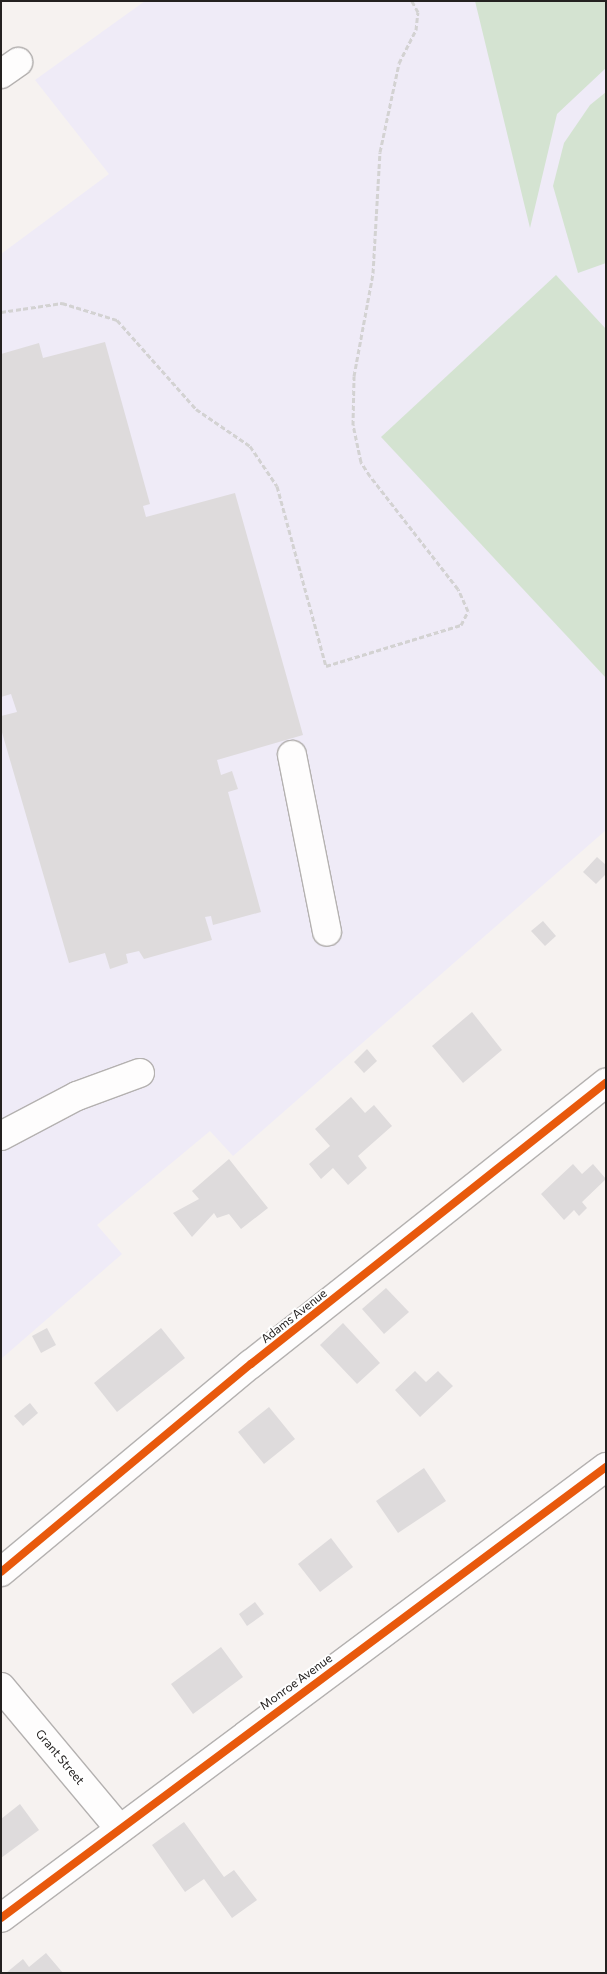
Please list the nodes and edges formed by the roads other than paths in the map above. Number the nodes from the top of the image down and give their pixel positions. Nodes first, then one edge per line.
1 (292, 755) dead end
2 (327, 932) dead end
3 (140, 1073) dead end
4 (606, 1083) edge
5 (1, 1136) edge
6 (606, 1467) edge
7 (1, 1572) edge
8 (1, 1687) edge
9 (118, 1827) junction
10 (1, 1918) edge

1 - 2 street
3 - 5 street
4 - 7 street, Adams Avenue
6 - 9 street, Monroe Avenue
8 - 9 street, Grant Street
9 - 10 street, Monroe Avenue

